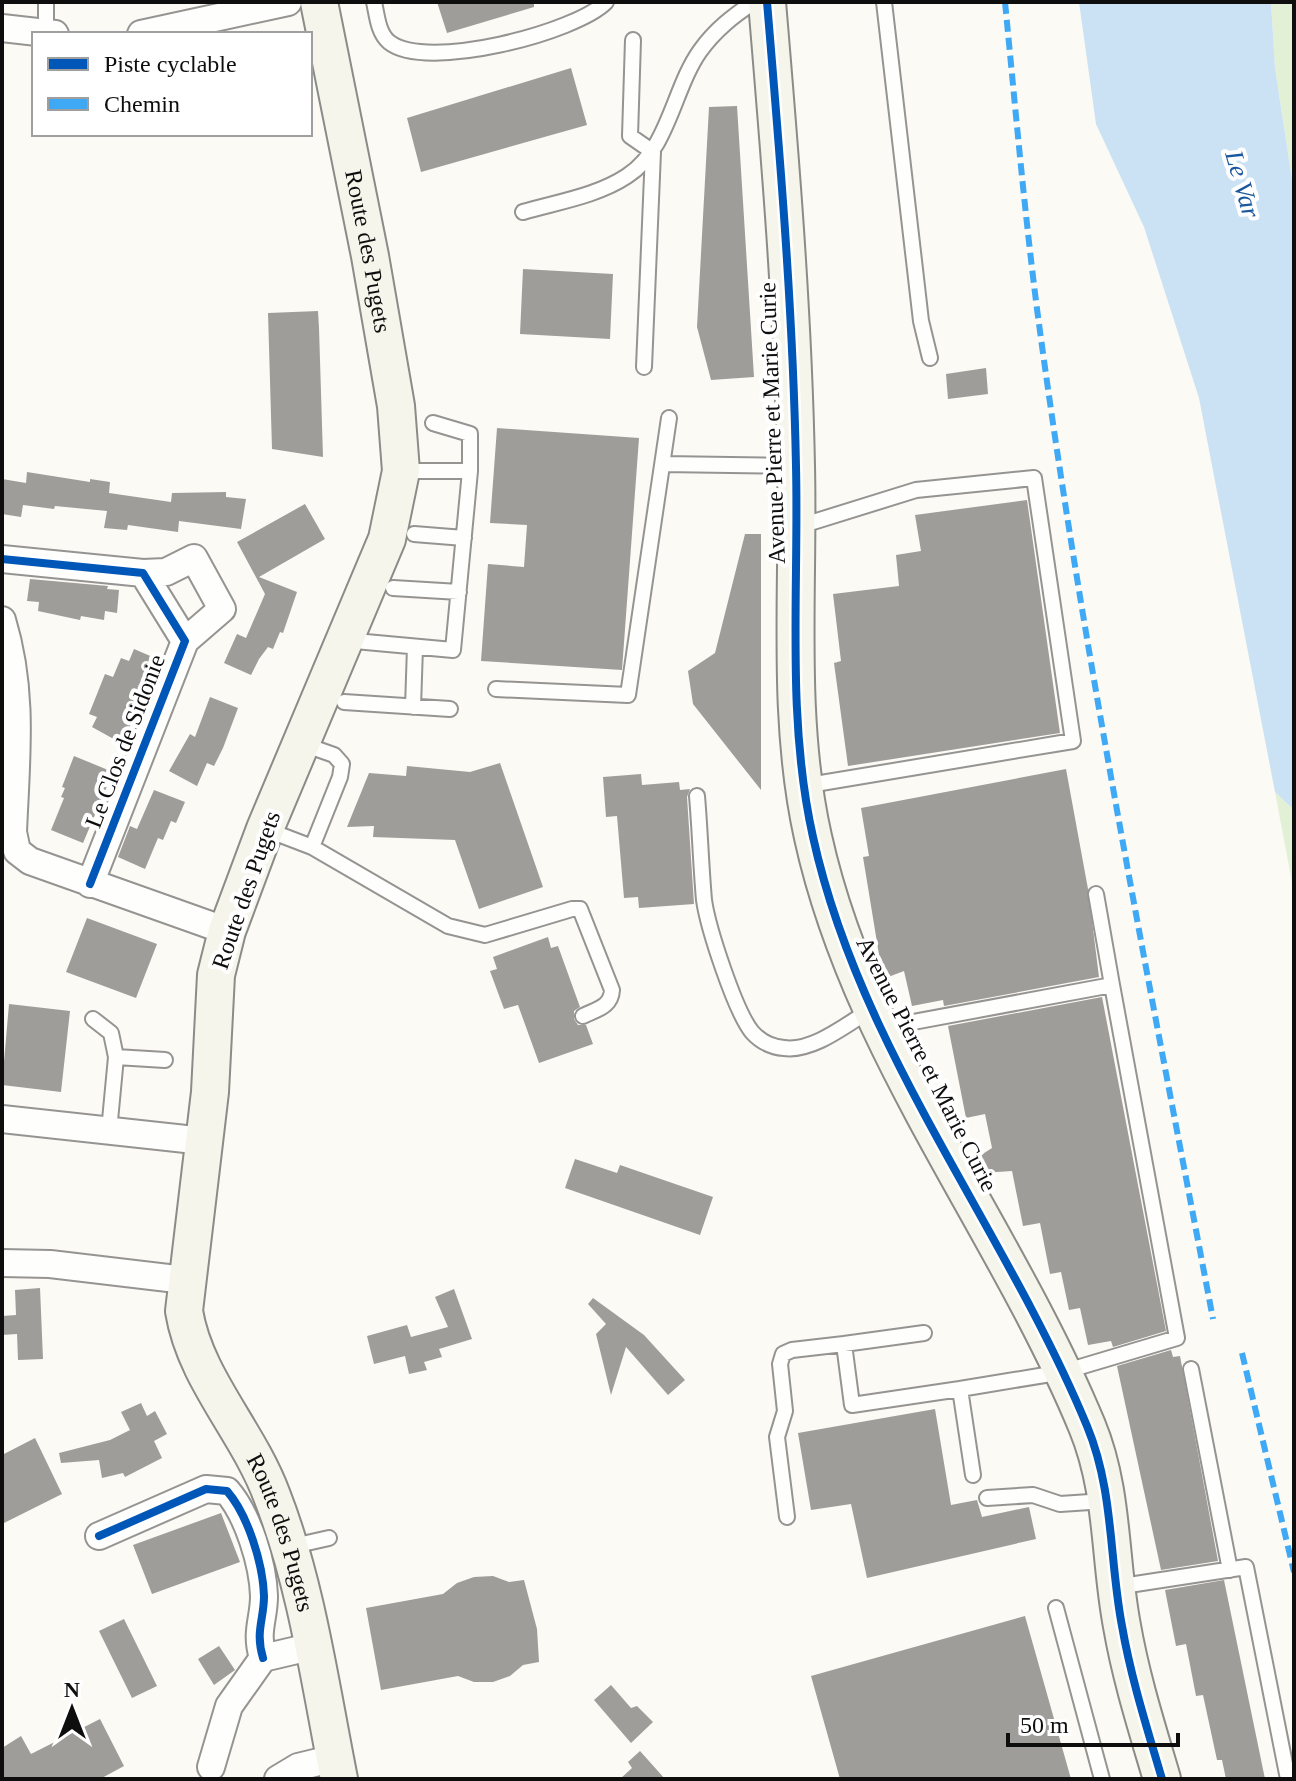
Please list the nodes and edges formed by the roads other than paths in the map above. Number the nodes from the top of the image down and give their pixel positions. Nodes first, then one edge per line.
1 (46, 2) edge
2 (288, 2) edge
3 (319, 2) edge
4 (374, 2) edge
5 (606, 2) edge
6 (754, 2) edge
7 (767, 2) edge
8 (884, 2) edge
9 (2, 28) edge
10 (37, 32) edge
11 (46, 32) edge
12 (150, 32) edge
13 (633, 40) dead end
14 (653, 152) junction
15 (523, 212) dead end
16 (930, 358) dead end
17 (644, 367) dead end
18 (669, 418) dead end
19 (433, 423) dead end
20 (663, 464) junction
21 (796, 466) junction
22 (401, 471) junction
23 (470, 471) junction
24 (797, 527) junction
25 (414, 534) dead end
26 (464, 538) junction
27 (2, 559) edge
28 (143, 573) junction
29 (393, 588) dead end
30 (459, 592) junction
31 (2, 620) edge
32 (344, 640) junction
33 (185, 641) junction
34 (415, 647) junction
35 (496, 689) dead end
36 (344, 702) dead end
37 (413, 707) junction
38 (450, 709) dead end
39 (300, 743) junction
40 (803, 786) junction
41 (697, 796) dead end
42 (265, 829) junction
43 (312, 847) junction
44 (90, 884) junction
45 (1096, 894) dead end
46 (227, 931) junction
47 (1112, 985) junction
48 (583, 1016) dead end
49 (93, 1019) dead end
50 (868, 1020) junction
51 (116, 1057) junction
52 (165, 1060) dead end
53 (2, 1119) edge
54 (109, 1131) junction
55 (204, 1141) junction
56 (2, 1263) edge
57 (185, 1280) junction
58 (924, 1333) dead end
59 (844, 1344) junction
60 (1191, 1369) dead end
61 (1052, 1374) junction
62 (960, 1389) junction
63 (973, 1475) dead end
64 (987, 1498) dead end
65 (1109, 1501) junction
66 (787, 1517) dead end
67 (99, 1536) dead end
68 (329, 1538) dead end
69 (289, 1547) junction
70 (1230, 1570) junction
71 (1116, 1587) junction
72 (1056, 1608) dead end
73 (314, 1646) junction
74 (263, 1658) junction
75 (211, 1767) dead end
76 (337, 1768) edge
77 (278, 1779) edge
78 (1102, 1779) edge
79 (1162, 1779) edge
80 (1288, 1779) edge

1 - 11 lane
2 - 12 street
3 - 22 main road, Route des Pugets
4 - 5 lane
6 - 14 lane
7 - 21 main road, Avenue Pierre et Marie Curie
8 - 16 lane
9 - 10 street
13 - 14 lane
14 - 15 lane
14 - 17 lane
18 - 20 lane
19 - 23 lane
20 - 21 lane
20 - 35 lane
21 - 24 main road, Avenue Pierre et Marie Curie
22 - 23 lane
22 - 32 main road, Route des Pugets
23 - 26 lane
24 - 40 main road, Avenue Pierre et Marie Curie
24 - 40 lane
25 - 26 lane
26 - 30 lane
27 - 28 street
28 - 33 street, Le Clos de Sidonie
28 - 33 street
29 - 30 lane
30 - 34 lane
31 - 44 street
32 - 34 lane
32 - 39 main road, Route des Pugets
33 - 44 street, Le Clos de Sidonie
34 - 37 lane
36 - 37 lane
37 - 38 lane
39 - 42 main road, Route des Pugets
39 - 43 lane
40 - 50 main road, Avenue Pierre et Marie Curie
41 - 50 lane
42 - 43 lane
42 - 46 main road, Route des Pugets
43 - 48 lane
44 - 46 street
45 - 47 lane
46 - 55 main road, Route des Pugets
47 - 50 lane
47 - 61 lane
49 - 51 lane
50 - 61 main road, Avenue Pierre et Marie Curie
51 - 52 lane
51 - 54 lane
53 - 54 street
54 - 55 street
55 - 57 main road, Route des Pugets
56 - 57 street
57 - 69 main road, Route des Pugets
58 - 59 lane
59 - 62 lane
59 - 66 lane
60 - 70 lane
61 - 62 lane
61 - 65 main road, Avenue Pierre et Marie Curie
62 - 63 lane
64 - 65 lane
65 - 71 main road, Avenue Pierre et Marie Curie
67 - 74 street
68 - 69 lane
69 - 73 main road, Route des Pugets
70 - 71 lane
70 - 80 lane
71 - 79 main road, Avenue Pierre et Marie Curie
72 - 78 lane
73 - 74 street
73 - 76 main road, Route des Pugets
74 - 75 street
76 - 77 street

